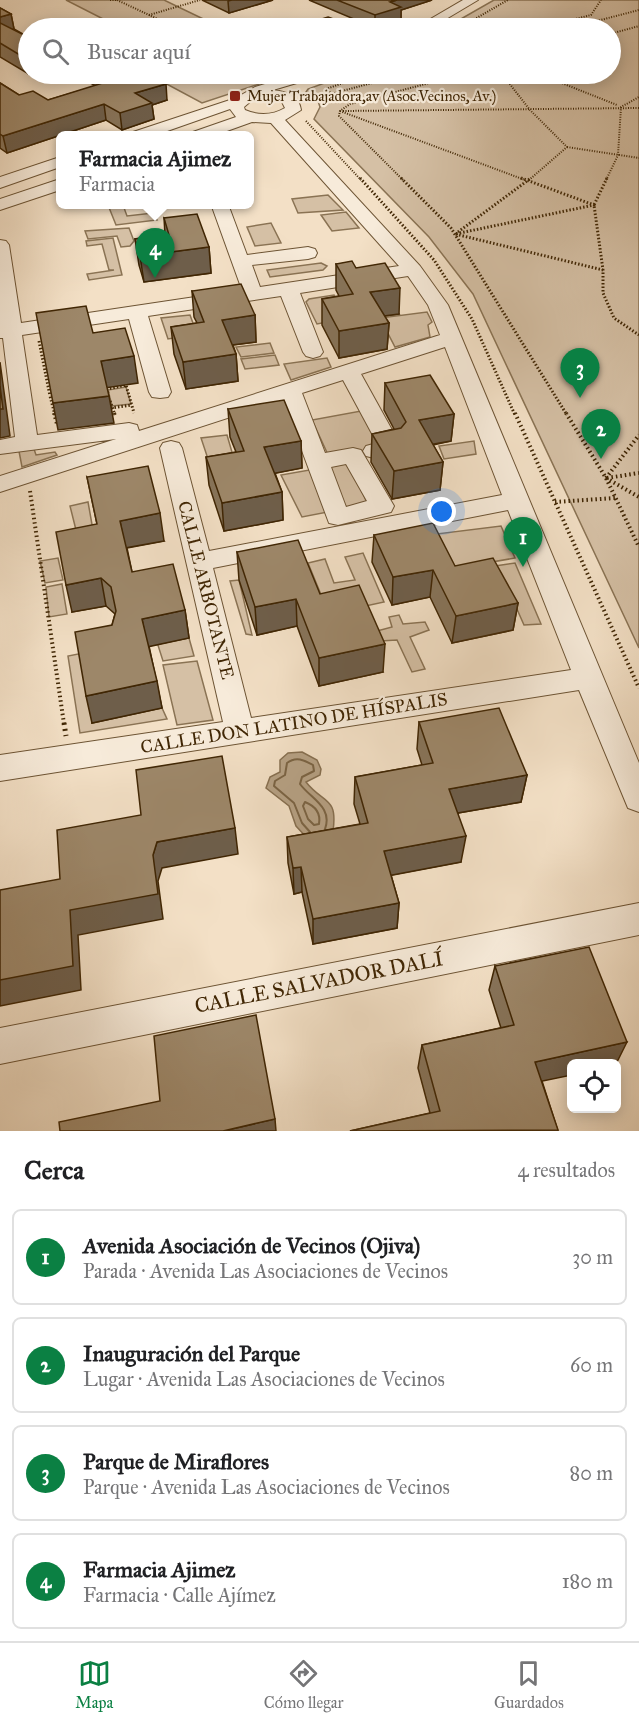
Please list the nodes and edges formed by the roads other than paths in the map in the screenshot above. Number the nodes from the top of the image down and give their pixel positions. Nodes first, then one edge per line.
1 (472, 0) edge
2 (440, 18) edge
3 (283, 84) edge
4 (290, 84) edge
5 (285, 98) junction
6 (244, 99) junction
7 (251, 117) junction
8 (275, 118) junction
9 (148, 131) edge
10 (208, 131) edge
11 (56, 163) edge
12 (0, 183) edge
13 (56, 185) edge
14 (0, 205) edge
15 (221, 209) edge
16 (0, 245) edge
17 (308, 253) dead end
18 (241, 261) junction
19 (413, 270) junction
20 (288, 288) junction
21 (253, 294) junction
22 (137, 311) junction
23 (6, 331) edge
24 (451, 338) junction
25 (313, 352) dead end
26 (349, 371) junction
27 (290, 390) junction
28 (160, 392) dead end
29 (195, 421) junction
30 (29, 443) junction
31 (0, 447) edge
32 (171, 448) dead end
33 (353, 455) junction
34 (317, 462) junction
35 (0, 484) edge
36 (517, 500) junction
37 (200, 562) junction
38 (588, 678) junction
39 (240, 731) junction
40 (0, 768) edge
41 (639, 799) edge
42 (639, 919) edge
43 (0, 1046) edge

1 - 2 street
3 - 6 street
4 - 5 street
5 - 6 street
5 - 8 street
6 - 7 street
6 - 9 street
7 - 8 street
7 - 10 street
8 - 19 street
11 - 12 street
13 - 14 street
15 - 18 street
16 - 23 street
17 - 18 street
18 - 21 street
19 - 20 street
19 - 24 street
20 - 21 street
20 - 25 street
21 - 22 street
22 - 23 street
22 - 28 street
23 - 30 street
24 - 26 street
24 - 36 street
26 - 27 street
26 - 33 street
27 - 29 street
27 - 34 street
29 - 30 street
29 - 35 street
30 - 31 street
32 - 37 street, CALLE ARBOTANTE
33 - 34 street
33 - 34 street
36 - 37 street
36 - 38 street
37 - 39 street, CALLE ARBOTANTE
38 - 39 street, CALLE DON LATINO DE HÍSPALIS
38 - 41 street
39 - 40 street, CALLE DON LATINO DE HÍSPALIS
42 - 43 street, CALLE SALVADOR DALÍ

